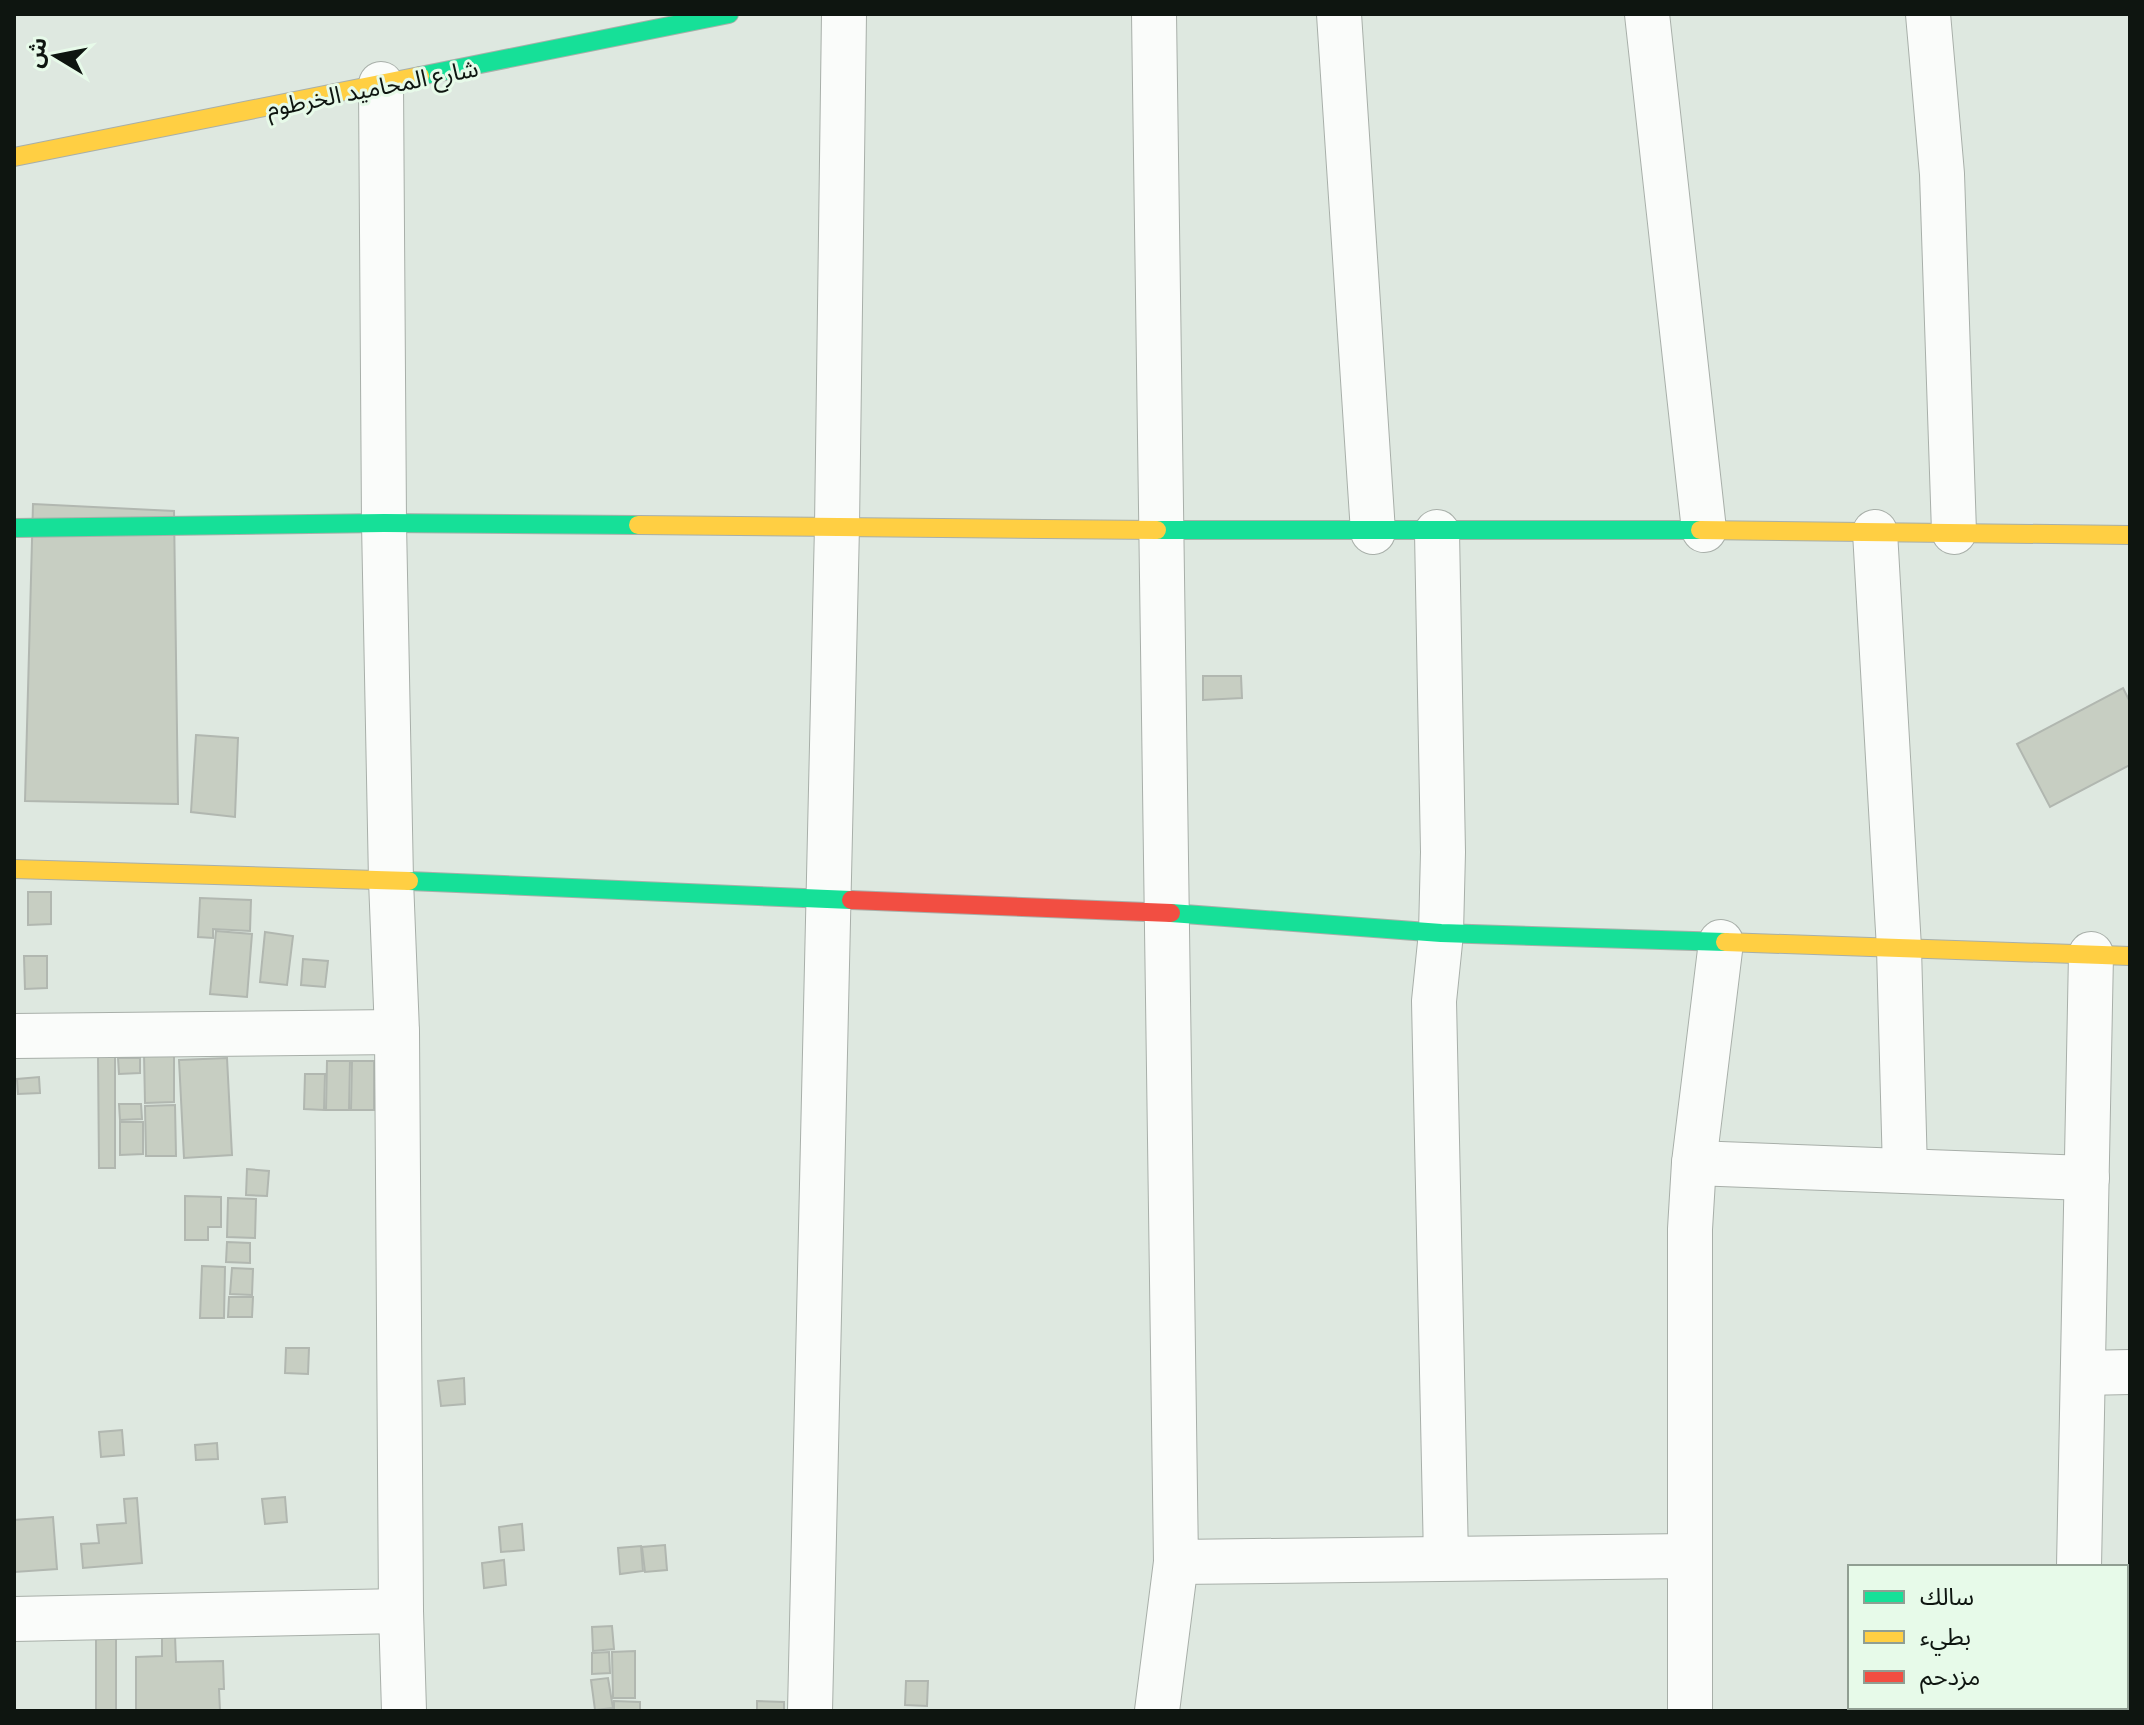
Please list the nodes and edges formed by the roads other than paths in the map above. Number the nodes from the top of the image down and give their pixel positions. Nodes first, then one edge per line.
1 (729, 14) edge
2 (844, 14) edge
3 (1154, 14) edge
4 (1339, 14) edge
5 (1647, 14) edge
6 (1928, 14) edge
7 (381, 84) junction
8 (14, 157) edge
9 (384, 523) junction
10 (837, 526) junction
11 (14, 528) edge
12 (1162, 530) junction
13 (1704, 530) junction
14 (1373, 532) junction
15 (1437, 532) junction
16 (1875, 532) junction
17 (1954, 532) junction
18 (2130, 535) edge
19 (14, 869) edge
20 (391, 880) junction
21 (829, 900) junction
22 (1166, 913) junction
23 (1441, 933) junction
24 (1721, 942) junction
25 (1899, 948) junction
26 (2111, 955) edge
27 (397, 1032) junction
28 (14, 1036) edge
29 (1694, 1163) junction
30 (1905, 1171) junction
31 (2087, 1178) junction
32 (2130, 1372) edge
33 (2083, 1373) junction
34 (1688, 1556) junction
35 (1446, 1558) junction
36 (1176, 1562) junction
37 (2079, 1565) edge
38 (401, 1611) junction
39 (14, 1619) edge
40 (404, 1711) edge
41 (810, 1711) edge
42 (1157, 1711) edge
43 (1690, 1711) edge

1 - 7 street, شارع المحاميد الخرطوم
2 - 10 street
3 - 12 street
4 - 14 street
5 - 13 street
6 - 17 street
7 - 8 street, شارع المحاميد الخرطوم
7 - 9 street
9 - 10 street
9 - 11 street
9 - 20 street
10 - 12 street
10 - 21 street
12 - 14 street
12 - 22 street
13 - 15 street
13 - 16 street
14 - 15 street
15 - 23 street
16 - 17 street
16 - 25 street
17 - 18 street
19 - 20 street
20 - 21 street
20 - 27 street
21 - 22 street
21 - 41 street
22 - 23 street
22 - 36 street
23 - 24 street
23 - 35 street
24 - 25 street
24 - 29 street
25 - 26 street
25 - 30 street
26 - 31 street
27 - 28 street
27 - 38 street
29 - 30 street
29 - 34 street
30 - 31 street
31 - 33 street
32 - 33 street
33 - 37 street
34 - 35 street
34 - 43 street
35 - 36 street
36 - 42 street
38 - 39 street
38 - 40 street

